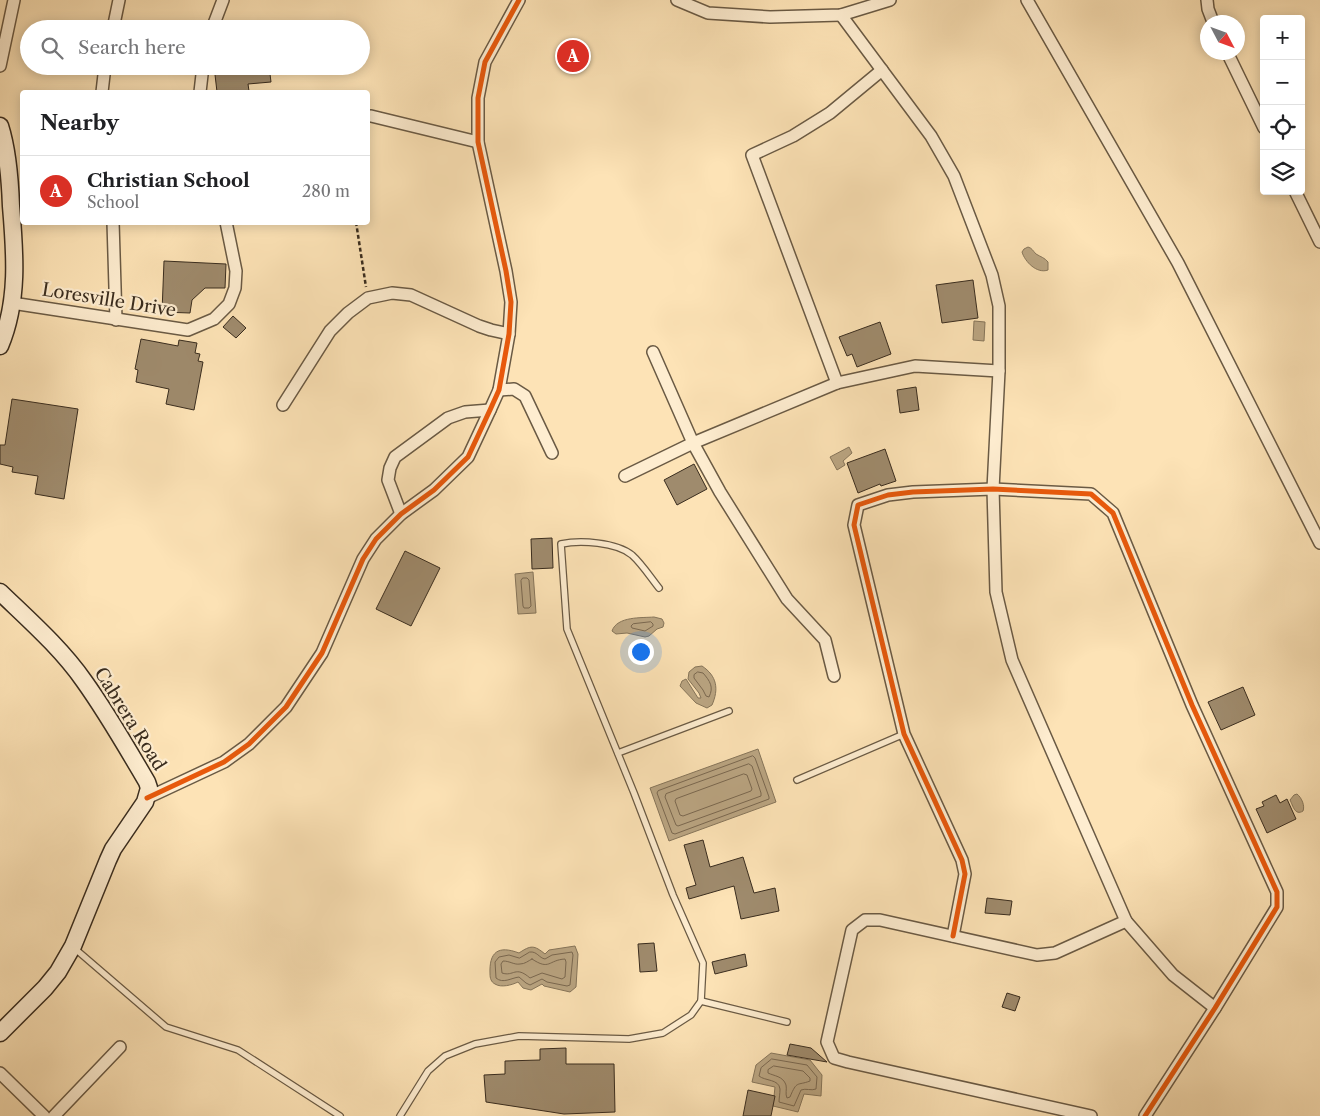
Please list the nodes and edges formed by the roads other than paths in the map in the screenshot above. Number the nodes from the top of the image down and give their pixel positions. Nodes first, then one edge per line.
1 (14, 0) edge
2 (119, 0) edge
3 (223, 0) edge
4 (519, 0) edge
5 (677, 0) edge
6 (890, 0) edge
7 (1027, 0) edge
8 (1207, 0) edge
9 (840, 15) junction
10 (1210, 15) edge
11 (115, 20) edge
12 (215, 20) edge
13 (1231, 60) edge
14 (0, 66) edge
15 (882, 70) junction
16 (104, 75) edge
17 (202, 75) edge
18 (102, 90) edge
19 (200, 90) edge
20 (370, 116) dead end
21 (1260, 120) edge
22 (0, 126) edge
23 (478, 142) junction
24 (1297, 195) edge
25 (113, 225) edge
26 (227, 225) edge
27 (1320, 242) edge
28 (12, 303) junction
29 (116, 320) junction
30 (509, 334) junction
31 (0, 346) edge
32 (653, 352) dead end
33 (998, 371) junction
34 (837, 383) junction
35 (499, 390) junction
36 (283, 405) dead end
37 (490, 410) junction
38 (693, 443) junction
39 (552, 453) dead end
40 (625, 476) dead end
41 (993, 488) junction
42 (401, 514) junction
43 (1320, 544) edge
44 (659, 588) dead end
45 (0, 592) edge
46 (834, 676) dead end
47 (729, 710) dead end
48 (904, 734) junction
49 (618, 753) junction
50 (797, 780) dead end
51 (147, 798) junction
52 (1126, 921) junction
53 (953, 936) junction
54 (73, 946) junction
55 (701, 1001) junction
56 (1216, 1008) junction
57 (786, 1022) dead end
58 (0, 1033) edge
59 (120, 1048) dead end
60 (0, 1073) edge
61 (44, 1116) edge
62 (54, 1116) edge
63 (340, 1116) edge
64 (400, 1116) edge
65 (1091, 1116) edge
66 (1145, 1116) edge

1 - 14 street
2 - 11 street
3 - 12 street
4 - 23 street
5 - 9 street
6 - 9 street
7 - 43 street
8 - 10 street
9 - 15 street
13 - 21 street
15 - 33 street
15 - 34 street
16 - 18 street
17 - 19 street
20 - 23 street
22 - 28 main road
23 - 30 street
24 - 27 street
25 - 29 street
26 - 29 street, Loresville Drive
28 - 29 street, Loresville Drive
28 - 31 main road
30 - 35 street
30 - 36 street
32 - 38 street
33 - 34 street
33 - 41 street
34 - 38 street
35 - 37 street
35 - 39 street
37 - 42 street
37 - 42 street
38 - 40 street
38 - 46 street
41 - 48 street
41 - 52 street
41 - 56 street
42 - 51 street
44 - 49 lane
45 - 51 main road, Cabrera Road
47 - 49 lane
48 - 50 lane
48 - 53 street
49 - 55 lane
51 - 54 main road, Cabrera Road
52 - 53 street
52 - 56 street
53 - 65 street
54 - 58 main road, Cabrera Road
54 - 63 lane
55 - 57 lane
55 - 64 lane
56 - 66 street
59 - 62 street
60 - 61 street

